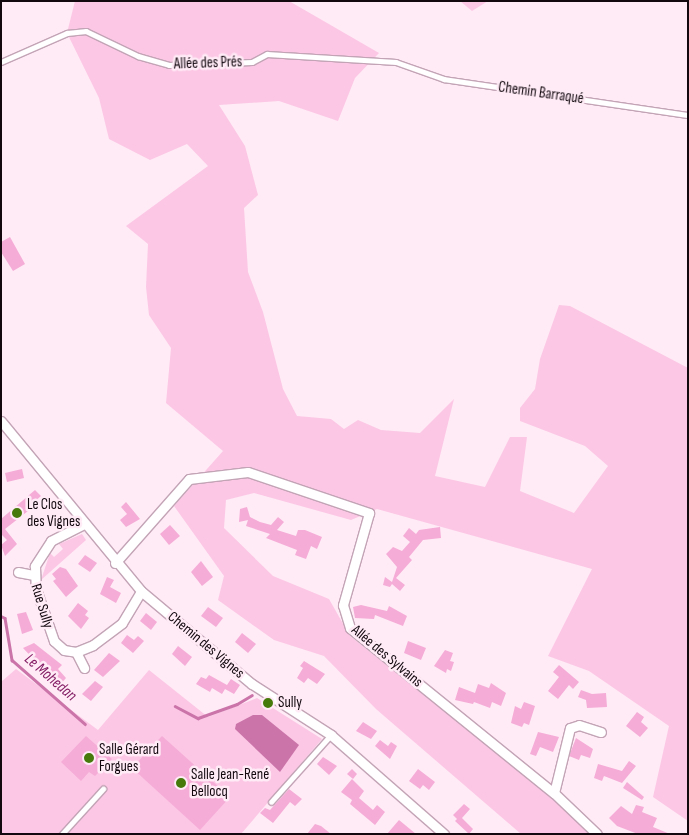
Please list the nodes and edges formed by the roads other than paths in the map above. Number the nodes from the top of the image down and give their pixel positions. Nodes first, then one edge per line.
1 (1, 62) edge
2 (396, 62) joint
3 (688, 114) edge
4 (1, 421) edge
5 (84, 524) junction
6 (115, 564) junction
7 (18, 572) dead end
8 (33, 575) junction
9 (141, 591) junction
10 (76, 652) junction
11 (84, 668) dead end
12 (601, 732) dead end
13 (331, 735) junction
14 (103, 789) dead end
15 (554, 793) junction
16 (271, 802) dead end
17 (62, 834) edge
18 (444, 834) edge
19 (597, 834) edge

1 - 2 lane, Allée des Prés
2 - 3 lane, Chemin Barraqué
4 - 5 street, Chemin des Vignes
5 - 6 street, Chemin des Vignes
5 - 8 street, Rue Sully
6 - 9 street, Chemin des Vignes
6 - 15 street, Allée des Sylvains
7 - 8 street, Rue Sully
8 - 10 street, Rue Sully
9 - 10 street
9 - 13 street, Chemin des Vignes
10 - 11 street
12 - 15 street
13 - 16 lane
13 - 18 street, Chemin des Vignes
14 - 17 lane
15 - 19 street

